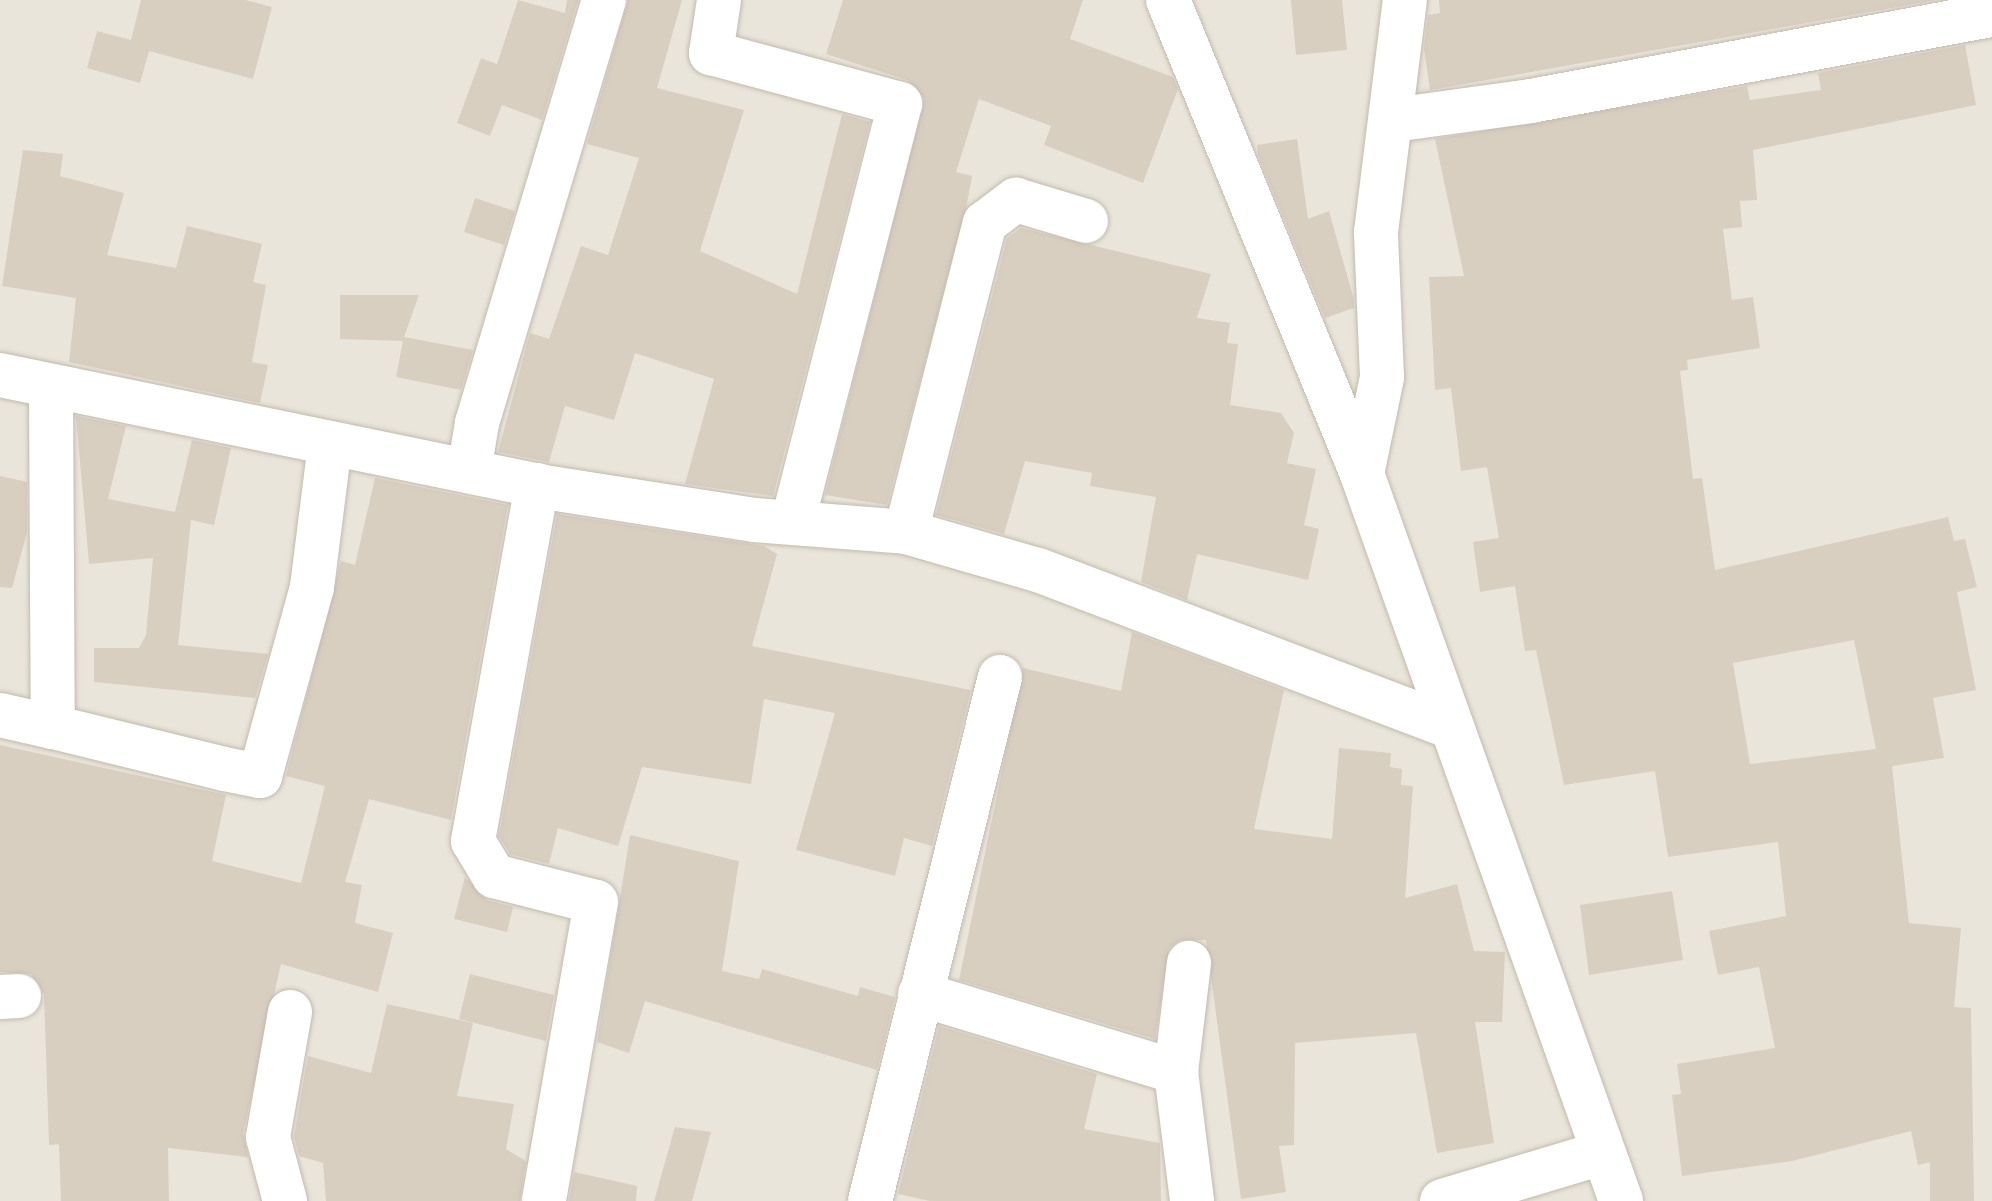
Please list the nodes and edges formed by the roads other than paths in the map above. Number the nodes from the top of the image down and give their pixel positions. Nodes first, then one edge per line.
1 (604, 0) edge
2 (719, 0) edge
3 (1168, 0) edge
4 (1405, 0) edge
5 (1992, 15) edge
6 (1393, 120) junction
7 (1086, 221) dead end
8 (0, 375) edge
9 (51, 387) junction
10 (330, 445) junction
11 (469, 471) junction
12 (1362, 474) junction
13 (537, 485) junction
14 (793, 521) junction
15 (906, 532) junction
16 (1000, 677) dead end
17 (0, 715) edge
18 (1449, 726) junction
19 (53, 727) junction
20 (1189, 963) dead end
21 (920, 994) junction
22 (290, 1012) dead end
23 (1176, 1072) junction
24 (1602, 1153) junction
25 (285, 1201) edge
26 (544, 1201) edge
27 (870, 1201) edge
28 (1192, 1201) edge
29 (1442, 1201) edge
30 (1621, 1201) edge

1 - 11 street
2 - 14 street
3 - 12 street
4 - 6 street
5 - 6 street
6 - 12 street
7 - 15 street
8 - 9 street
9 - 10 street
9 - 19 street
10 - 11 street
10 - 19 street
11 - 13 street
12 - 18 street
13 - 14 street
13 - 26 street
14 - 15 street
15 - 18 street
16 - 21 street
17 - 19 street
18 - 24 street
20 - 23 street
21 - 23 street
21 - 27 street
22 - 25 street
23 - 28 street
24 - 29 street
24 - 30 street

